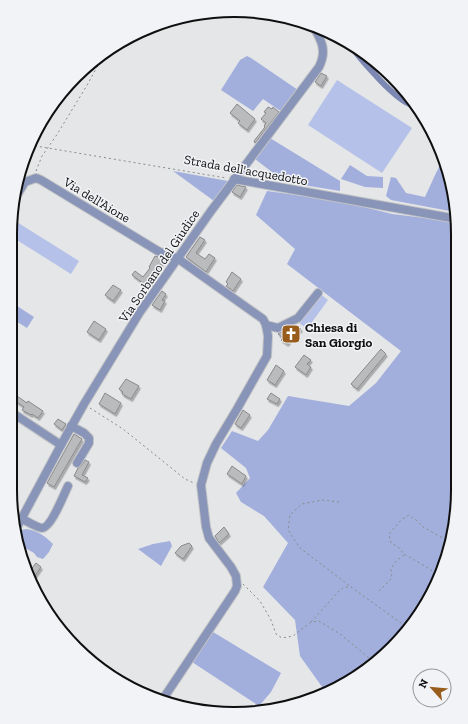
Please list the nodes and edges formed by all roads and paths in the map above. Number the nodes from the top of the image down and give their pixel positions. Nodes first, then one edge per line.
1 (318, 34) edge
2 (98, 65) edge
3 (36, 145) edge
4 (47, 148) junction
5 (36, 178) junction
6 (234, 180) junction
7 (23, 182) edge
8 (451, 218) edge
9 (177, 258) junction
10 (318, 293) dead end
11 (266, 325) junction
12 (84, 404) junction
13 (17, 417) edge
14 (71, 426) junction
15 (61, 445) junction
16 (77, 463) dead end
17 (201, 485) junction
18 (68, 486) dead end
19 (339, 502) dead end
20 (22, 519) junction
21 (20, 523) edge
22 (445, 540) edge
23 (404, 554) junction
24 (434, 573) edge
25 (237, 579) junction
26 (350, 587) junction
27 (379, 591) dead end
28 (311, 622) junction
29 (404, 625) edge
30 (370, 659) edge
31 (166, 696) edge

1 - 6 street, Via Sorbano del Giudice
2 - 4 path
3 - 4 path, Strada dell'acquedotto
4 - 5 path
4 - 6 path, Strada dell'acquedotto
5 - 7 street
5 - 9 street, Via dell'Aione
6 - 8 street, Strada dell'acquedotto
6 - 9 street, Via Sorbano del Giudice
9 - 11 street, Via dell'Aione
9 - 12 street, Via Sorbano del Giudice
10 - 11 street
11 - 17 street
12 - 14 street, Via Sorbano del Giudice
12 - 17 path
13 - 15 street
14 - 15 street, Via Sorbano del Giudice
14 - 16 street
15 - 20 street, Via Sorbano del Giudice
17 - 25 street
18 - 20 street
19 - 26 path
20 - 21 street, Via Sorbano del Giudice
22 - 23 path
23 - 24 path
23 - 27 path
25 - 28 path
25 - 31 street
26 - 28 path
26 - 29 path
28 - 30 path

